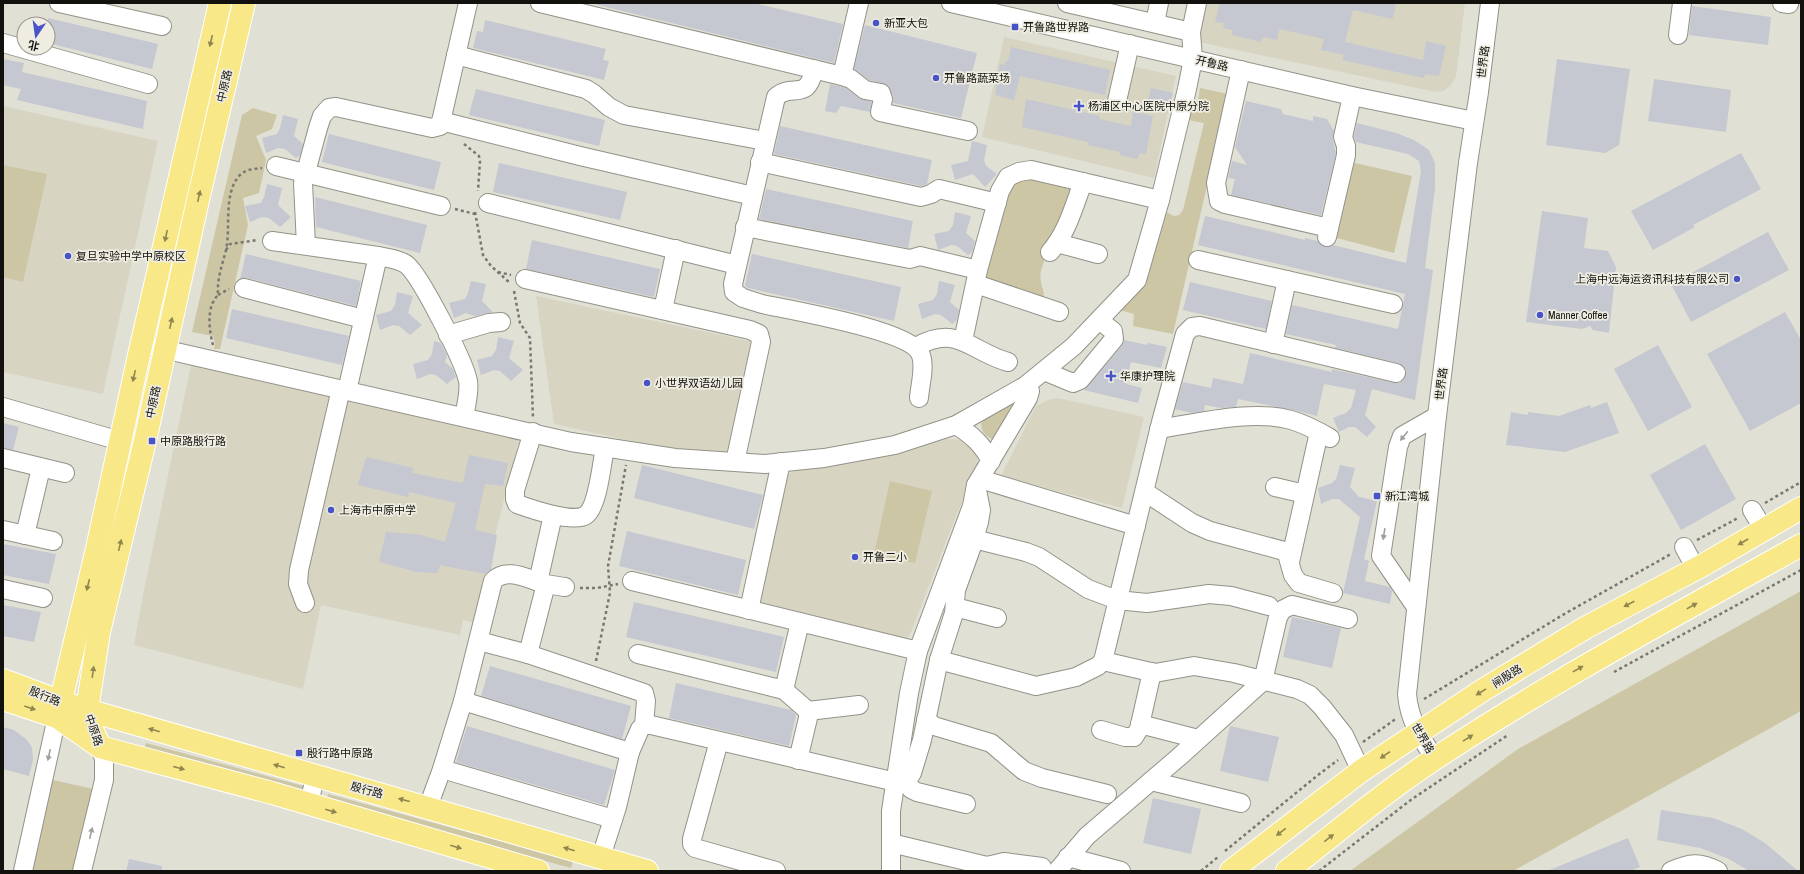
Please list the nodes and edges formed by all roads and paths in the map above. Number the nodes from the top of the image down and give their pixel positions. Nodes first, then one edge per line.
1 (60, 3) edge
2 (220, 3) edge
3 (244, 3) edge
4 (468, 3) edge
5 (540, 3) edge
6 (859, 3) edge
7 (951, 3) edge
8 (1067, 3) edge
9 (1159, 3) edge
10 (1197, 3) edge
11 (1490, 3) edge
12 (1682, 3) edge
13 (1155, 23) junction
14 (162, 26) dead end
15 (1191, 32) junction
16 (1678, 35) dead end
17 (3, 43) edge
18 (1130, 44) junction
19 (456, 55) junction
20 (1193, 59) junction
21 (814, 69) junction
22 (1241, 70) junction
23 (842, 76) junction
24 (148, 84) dead end
25 (1352, 96) junction
26 (1118, 101) dead end
27 (441, 121) junction
28 (1474, 121) junction
29 (461, 126) junction
30 (968, 131) dead end
31 (765, 141) junction
32 (760, 162) junction
33 (276, 166) joint
34 (306, 174) junction
35 (1083, 182) junction
36 (753, 196) junction
37 (1160, 200) junction
38 (480, 202) junction
39 (996, 203) junction
40 (441, 206) dead end
41 (746, 227) junction
42 (272, 241) joint
43 (306, 245) junction
44 (676, 249) junction
45 (226, 250) junction
46 (1098, 254) dead end
47 (378, 256) junction
48 (1198, 260) dead end
49 (738, 264) junction
50 (977, 277) junction
51 (525, 279) dead end
52 (1287, 280) junction
53 (244, 288) dead end
54 (751, 300) junction
55 (1393, 304) dead end
56 (663, 310) junction
57 (1060, 312) dead end
58 (363, 319) junction
59 (1099, 320) junction
60 (501, 322) dead end
61 (745, 329) junction
62 (448, 335) junction
63 (963, 341) junction
64 (142, 344) junction
65 (1273, 344) junction
66 (916, 347) junction
67 (164, 350) junction
68 (210, 360) junction
69 (1008, 362) dead end
70 (1044, 371) junction
71 (1396, 373) dead end
72 (1025, 386) junction
73 (344, 390) junction
74 (919, 398) dead end
75 (3, 407) edge
76 (1437, 416) junction
77 (464, 417) junction
78 (956, 425) junction
79 (1159, 429) junction
80 (533, 432) junction
81 (120, 441) junction
82 (605, 447) junction
83 (628, 451) junction
84 (3, 458) edge
85 (991, 461) junction
86 (735, 462) junction
87 (781, 462) junction
88 (41, 468) junction
89 (65, 473) dead end
90 (978, 482) junction
91 (1275, 487) dead end
92 (1145, 492) junction
93 (1305, 494) junction
94 (1801, 508) edge
95 (1752, 510) dead end
96 (553, 515) junction
97 (1136, 526) junction
98 (3, 530) edge
99 (1764, 530) junction
100 (25, 535) junction
101 (974, 539) junction
102 (53, 541) dead end
103 (1801, 545) edge
104 (1684, 548) dead end
105 (1290, 562) junction
106 (1696, 569) junction
107 (1801, 570) edge
108 (632, 580) joint
109 (542, 583) junction
110 (565, 587) joint
111 (610, 587) junction
112 (3, 589) edge
113 (1333, 593) dead end
114 (43, 598) dead end
115 (1117, 600) junction
116 (305, 603) dead end
117 (1269, 606) dead end
118 (955, 607) junction
119 (1416, 607) junction
120 (748, 610) junction
121 (997, 618) dead end
122 (1348, 619) dead end
123 (800, 622) junction
124 (479, 641) junction
125 (918, 651) junction
126 (528, 654) junction
127 (638, 654) dead end
128 (939, 660) junction
129 (1103, 661) junction
130 (1152, 672) junction
131 (1612, 673) dead end
132 (593, 675) junction
133 (3, 680) edge
134 (1263, 681) junction
135 (784, 690) junction
136 (3, 699) edge
137 (463, 702) junction
138 (859, 705) dead end
139 (58, 710) junction
140 (87, 710) junction
141 (808, 711) junction
142 (926, 720) junction
143 (1140, 724) junction
144 (644, 725) junction
145 (1101, 730) dead end
146 (1513, 732) dead end
147 (1417, 733) junction
148 (1198, 739) junction
149 (719, 741) junction
150 (100, 747) junction
151 (630, 752) junction
152 (1435, 759) junction
153 (798, 760) junction
154 (442, 769) junction
155 (1361, 771) junction
156 (316, 776) junction
157 (901, 781) junction
158 (1150, 781) junction
159 (1107, 794) dead end
160 (1241, 803) dead end
161 (966, 804) dead end
162 (308, 805) junction
163 (428, 807) junction
164 (613, 819) junction
165 (891, 843) junction
166 (601, 858) junction
167 (1055, 865) edge
168 (986, 869) edge
169 (23, 871) edge
170 (82, 871) edge
171 (538, 871) edge
172 (647, 871) edge
173 (776, 871) edge
174 (891, 871) edge
175 (1121, 871) edge
176 (1232, 871) edge
177 (1287, 871) edge
178 (1319, 871) edge
179 (1672, 871) edge
180 (1718, 871) edge

1 - 14 street
2 -> 64 main road, 中原路
67 -> 3 main road, 中原路
4 - 19 street
5 - 21 street
6 - 23 street
7 - 18 street, 开鲁路
8 - 13 street
9 - 13 street
10 - 15 street
11 - 28 street, 世界路
12 - 16 street
13 - 15 street
15 - 20 street
17 - 24 street
18 - 20 street, 开鲁路
18 - 26 street
19 - 27 street
19 - 31 street
20 - 22 street, 开鲁路
20 - 37 street
21 - 23 street
21 - 31 street
22 - 25 street, 开鲁路
22 - 25 street
23 - 30 street
25 - 28 street, 开鲁路
27 - 29 street
27 - 34 street
28 - 76 street, 世界路
29 - 36 street
29 - 38 path
31 - 32 street
32 - 36 street
32 - 39 street
33 - 34 street
33 - 45 path
34 - 40 street
34 - 43 street
35 - 37 street
35 - 39 street
35 - 46 street
36 - 41 street
37 - 59 street
38 - 44 street
38 - 80 path
39 - 50 street
41 - 49 street
41 - 50 street
42 - 43 street
42 - 45 path
43 - 47 street
44 - 49 street
44 - 56 street
45 - 68 path
47 - 58 street
47 - 62 street
48 - 52 street
49 - 54 street
50 - 57 street
50 - 63 street
51 - 56 street
52 - 55 street
52 - 65 street
53 - 58 street
54 - 61 street
54 - 66 street
56 - 61 street
58 - 73 street
59 - 70 street
59 - 70 street
60 - 62 street
61 - 86 street
62 - 77 street
63 - 66 street
63 - 69 street
64 - 67 street
64 -> 81 main road, 中原路
65 - 71 street
65 - 79 street
66 - 74 street
67 - 68 street
140 -> 67 main road, 中原路
68 - 73 street
70 - 72 street
72 - 78 street
72 - 85 street
73 - 77 street
73 - 116 street
75 - 81 street
76 - 119 street, 世界路
76 -> 119 street
77 - 80 street
78 - 85 street
78 - 87 street
79 - 92 street
79 - 93 street
80 - 82 street
80 - 96 street
81 -> 139 main road, 中原路
82 - 83 street
82 - 96 street
83 - 86 street
83 - 111 path
84 - 88 street
85 - 90 street
86 - 87 street
87 - 120 street
88 - 89 street
88 - 100 street
90 - 97 street
90 - 101 street
90 - 125 street
91 - 93 street
92 - 97 street
92 - 105 street
93 - 105 street
94 - 99 main road, 闸殷路
95 - 99 street
96 - 109 street
97 - 115 street
98 - 100 street
99 -> 106 main road, 闸殷路
100 - 102 street
101 - 115 street
101 - 118 street
152 -> 103 main road
104 - 106 street
105 - 113 street
106 -> 147 main road, 闸殷路
107 - 131 path
108 - 111 path
108 - 120 street
109 - 110 street
109 - 124 street
109 - 126 street
110 - 111 path
111 - 132 path
112 - 114 street
115 - 117 street
115 - 129 street
118 - 121 street
118 - 128 street
119 - 147 street, 世界路
120 - 123 street
122 - 134 street
123 - 125 street
123 - 135 street
124 - 126 street
124 - 137 street
125 - 157 street
126 - 132 street
127 - 135 street
128 - 129 street
128 - 142 street
129 - 130 street
130 - 134 street
130 - 143 street
132 - 144 street
133 - 139 main road, 殷行路
134 - 148 street
134 - 155 street
135 - 141 street
136 -> 139 main road, 殷行路
137 - 151 street
137 - 154 street
138 - 141 street
139 - 140 main road, 殷行路
139 - 150 main road, 殷行路
139 -> 169 street, 中原路
140 - 150 main road, 中原路
156 -> 140 main road, 殷行路
141 - 153 street
142 - 157 street
142 - 159 street
143 - 145 street
143 - 148 street
144 - 149 street
144 - 151 street
146 - 178 path
147 - 152 street, 世界路
147 -> 155 main road, 闸殷路
148 - 158 street
149 - 153 street
149 - 173 street
150 -> 162 main road, 殷行路
170 -> 150 street, 中原路
151 - 164 street
177 -> 152 main road
153 - 157 street
154 - 163 street
154 - 164 street
155 -> 176 main road, 闸殷路
156 - 162 street
163 -> 156 main road, 殷行路
157 - 161 street
157 - 165 street
158 - 160 street
158 - 167 street
162 -> 171 main road, 殷行路
166 -> 163 main road, 殷行路
164 - 166 street
165 - 168 street
165 - 174 street
166 - 172 main road, 殷行路
167 - 168 street
167 - 175 street
179 - 180 street

